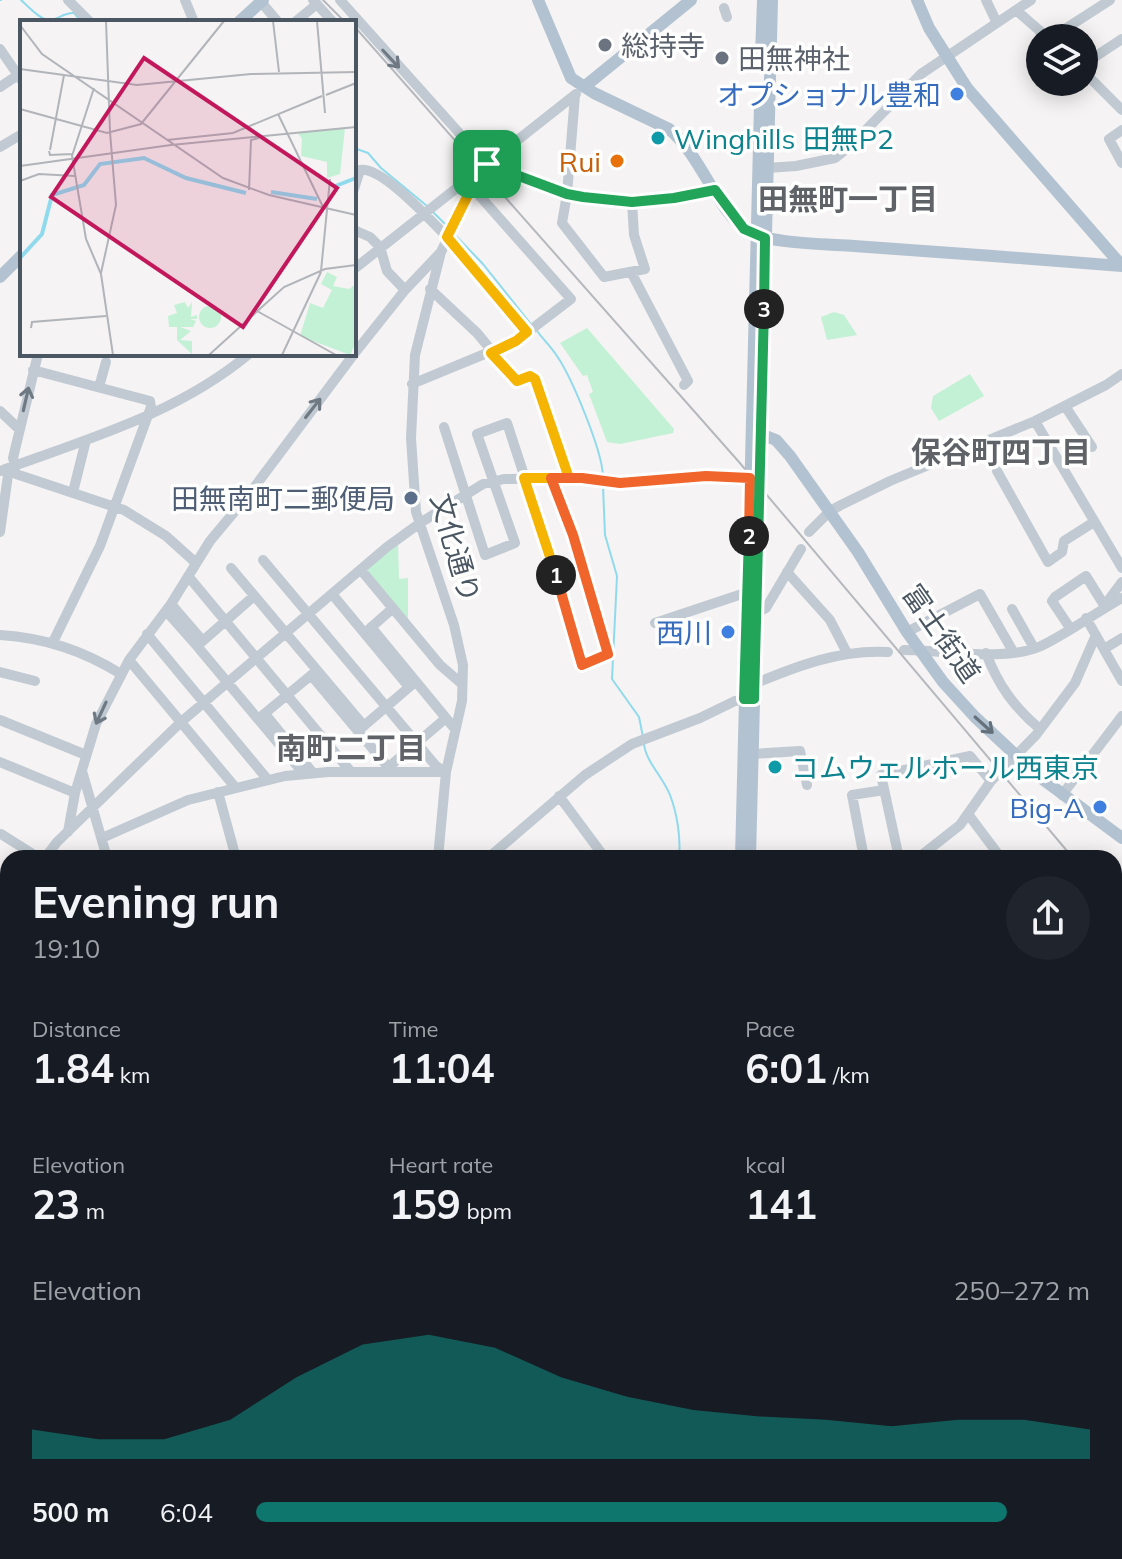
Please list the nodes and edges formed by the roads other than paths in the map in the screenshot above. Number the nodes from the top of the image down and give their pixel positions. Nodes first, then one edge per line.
1 (68, 0) edge
2 (185, 0) edge
3 (340, 0) edge
4 (538, 0) edge
5 (691, 0) edge
6 (763, 0) edge
7 (772, 0) edge
8 (917, 0) edge
9 (986, 0) edge
10 (1031, 0) edge
11 (1110, 0) edge
12 (262, 1) edge
13 (315, 2) edge
14 (1016, 10) junction
15 (88, 20) edge
16 (193, 20) edge
17 (241, 20) edge
18 (276, 20) edge
19 (297, 20) edge
20 (331, 20) edge
21 (997, 23) junction
22 (1033, 24) edge
23 (1072, 24) edge
24 (1122, 39) edge
25 (0, 49) edge
26 (1098, 55) edge
27 (946, 57) junction
28 (20, 78) edge
29 (1098, 86) edge
30 (0, 87) edge
31 (580, 91) junction
32 (1122, 110) edge
33 (1122, 130) edge
34 (20, 135) edge
35 (0, 147) edge
36 (1122, 163) edge
37 (487, 164) junction
38 (767, 168) junction
39 (470, 181) junction
40 (356, 183) edge
41 (715, 190) junction
42 (567, 194) junction
43 (632, 202) junction
44 (424, 213) junction
45 (356, 231) edge
46 (449, 233) junction
47 (761, 237) junction
48 (380, 247) junction
49 (441, 252) junction
50 (20, 257) edge
51 (1122, 266) edge
52 (356, 267) edge
53 (631, 272) junction
54 (0, 277) edge
55 (430, 289) junction
56 (405, 290) junction
57 (527, 332) junction
58 (356, 351) edge
59 (491, 353) junction
60 (37, 356) edge
61 (246, 356) edge
62 (353, 356) edge
63 (106, 362) dead end
64 (33, 370) junction
65 (1122, 374) edge
66 (412, 384) junction
67 (684, 385) dead end
68 (99, 387) junction
69 (1065, 406) junction
70 (0, 411) edge
71 (149, 415) junction
72 (1035, 421) junction
73 (444, 427) dead end
74 (19, 429) junction
75 (756, 432) junction
76 (86, 440) junction
77 (1092, 447) dead end
78 (8, 469) edge
79 (997, 471) dead end
80 (524, 478) junction
81 (551, 478) junction
82 (569, 478) junction
83 (750, 478) junction
84 (493, 481) junction
85 (73, 492) junction
86 (465, 495) junction
87 (115, 507) junction
88 (830, 511) junction
89 (1094, 522) junction
90 (420, 523) junction
91 (0, 532) edge
92 (809, 532) dead end
93 (801, 549) dead end
94 (263, 560) dead end
95 (196, 563) junction
96 (231, 568) dead end
97 (1122, 568) edge
98 (361, 570) junction
99 (787, 572) junction
100 (188, 576) junction
101 (1122, 582) edge
102 (748, 592) junction
103 (332, 594) junction
104 (254, 596) junction
105 (1122, 598) edge
106 (169, 607) junction
107 (1104, 607) junction
108 (393, 608) junction
109 (1012, 609) dead end
110 (756, 613) junction
111 (309, 614) junction
112 (1086, 618) junction
113 (225, 620) junction
114 (655, 623) dead end
115 (1070, 628) junction
116 (368, 630) junction
117 (907, 632) junction
118 (147, 634) junction
119 (286, 634) junction
120 (0, 635) edge
121 (1096, 635) junction
122 (1122, 638) edge
123 (53, 642) junction
124 (200, 643) junction
125 (1034, 648) junction
126 (1104, 649) junction
127 (904, 650) dead end
128 (919, 650) junction
129 (888, 652) dead end
130 (847, 653) junction
131 (986, 653) junction
132 (1014, 653) junction
133 (257, 659) junction
134 (129, 660) junction
135 (0, 672) edge
136 (314, 673) junction
137 (121, 674) junction
138 (35, 681) dead end
139 (1122, 681) edge
140 (228, 683) junction
141 (412, 684) junction
142 (462, 684) junction
143 (754, 684) junction
144 (287, 695) junction
145 (749, 699) junction
146 (205, 702) junction
147 (386, 706) junction
148 (1122, 716) edge
149 (261, 717) junction
150 (446, 718) junction
151 (0, 720) edge
152 (181, 722) junction
153 (360, 728) junction
154 (455, 729) junction
155 (1040, 729) junction
156 (417, 743) junction
157 (752, 754) junction
158 (1016, 754) junction
159 (86, 755) junction
160 (0, 762) edge
161 (81, 769) junction
162 (388, 770) junction
163 (351, 772) junction
164 (446, 772) junction
165 (308, 774) junction
166 (268, 780) junction
167 (991, 781) junction
168 (807, 785) dead end
169 (235, 787) junction
170 (884, 790) junction
171 (218, 792) junction
172 (75, 793) junction
173 (1062, 795) junction
174 (559, 796) junction
175 (94, 808) junction
176 (968, 814) junction
177 (68, 832) junction
178 (1, 834) edge
179 (102, 838) junction
180 (1122, 838) edge
181 (28, 850) edge
182 (50, 850) edge
183 (105, 850) edge
184 (234, 850) edge
185 (439, 850) edge
186 (497, 850) edge
187 (599, 850) edge
188 (741, 850) edge
189 (750, 850) edge
190 (862, 850) edge
191 (897, 850) edge
192 (928, 850) edge
193 (995, 850) edge

1 - 15 street
2 - 16 street
3 -> 37 street
4 - 31 main road
5 - 31 main road
6 - 47 main road
7 - 38 main road
8 - 27 main road
9 - 21 street
10 - 14 street
11 - 23 street
12 - 17 main road
12 - 18 street
13 - 19 street
13 - 20 street
14 - 21 street
14 - 22 street
21 - 27 street
24 - 26 street
25 - 28 street
27 - 38 street
27 - 51 main road
28 - 30 street
29 - 32 street
31 - 37 street
31 - 41 main road
31 - 42 street
33 - 36 street
34 - 35 street
37 - 39 street
37 - 42 street
38 - 47 main road
39 - 44 street
39 - 46 street, 文化通り
39 - 57 street
40 - 44 street
41 - 43 street
41 - 47 main road
42 - 43 street
42 - 53 street
43 - 53 street
44 - 46 street
44 - 48 street
45 - 48 street
46 - 49 street, 文化通り
46 - 57 street
47 - 51 main road
47 - 75 main road
48 - 52 street
48 - 56 street
49 - 55 street, 文化通り
49 - 56 street
50 - 54 main road
53 - 67 street
55 - 59 street
55 - 66 street, 文化通り
56 - 58 street
57 - 59 street
59 - 66 street
59 - 82 street
60 - 64 street
61 - 71 street
95 -> 62 street
63 - 68 street
64 - 68 street
74 -> 64 street
65 - 69 street
66 - 90 street, 文化通り
68 - 71 street
69 - 72 street
69 - 77 street
70 - 74 street
71 - 76 street
71 - 87 street
72 - 88 street
72 - 89 street
73 - 86 street
74 - 78 street
75 - 83 main road
75 - 88 main road, 富士街道
75 - 110 main road
76 - 78 street
76 - 85 street
78 - 85 street
78 - 91 street
79 - 89 street
80 - 81 street
80 - 81 street
80 - 84 street
80 - 84 street
81 - 82 street
82 - 83 street
83 - 102 main road
84 - 86 street
84 - 86 street
85 - 87 street
86 - 90 street
87 - 95 street
87 - 123 street
88 - 92 street
88 - 117 main road, 富士街道
89 - 97 street
90 - 98 street
90 - 142 street, 文化通り
93 - 99 street
94 - 111 street
95 - 100 street
96 - 104 street
98 - 103 street
98 - 108 street
99 - 110 street
99 - 130 street
100 - 106 street
100 - 113 street
101 - 107 street
102 - 114 street
102 - 145 main road
103 - 111 street
103 - 116 street
104 - 113 street
104 - 119 street
105 - 107 street
106 - 118 street
106 - 124 street
107 - 112 street
107 - 115 street
108 - 116 street
108 - 142 street
109 - 125 street
110 - 143 main road
111 - 119 street
111 - 147 street
112 - 115 street
112 - 121 street
113 - 124 street
113 - 133 street
115 - 125 street
116 - 141 street
117 - 128 main road, 富士街道
117 - 132 street
118 - 134 street
118 - 146 street
119 - 133 street
119 - 136 street
120 - 123 street
121 - 126 street
121 - 155 street
122 - 126 street
123 - 137 street
124 - 140 street
125 - 132 street
126 - 139 street
127 - 128 street
128 - 131 street
128 -> 158 main road, 富士街道
129 - 130 street
130 - 143 street
131 - 132 street
131 - 155 street
133 - 140 street
133 - 144 street
134 - 137 street
134 - 152 street
135 - 138 street
136 - 144 street
136 - 153 street
137 -> 159 street
140 - 146 street
140 - 149 street
141 - 147 street
141 - 150 street
142 - 154 street, 文化通り
143 - 145 main road
144 - 149 street
144 - 163 street
145 - 157 main road
145 - 174 street
145 - 188 main road
146 - 152 street
146 - 166 street
147 - 153 street
147 - 156 street
148 - 173 street
149 - 165 street
150 - 154 street
150 - 156 street
151 - 159 street
152 - 169 street
152 - 175 street
153 - 162 street
154 - 164 street, 文化通り
155 - 158 street
156 - 162 street
156 - 164 street
157 - 168 street
157 - 189 main road
158 - 167 street
158 - 173 main road, 富士街道
159 - 161 street
160 - 172 street
161 - 172 street
161 - 175 street
162 - 163 street
162 - 164 street
163 - 165 street
164 - 185 street, 文化通り
165 - 166 street
166 - 169 street
167 - 170 street
167 - 176 street
169 - 171 street
170 - 190 street
170 - 191 street
171 - 179 street
171 - 184 street
172 - 177 street
173 - 180 main road, 富士街道
174 - 186 street
174 - 187 street
175 - 177 street
175 - 179 street
176 - 192 street
176 - 193 street
177 - 182 street
178 - 181 street
179 - 183 street

